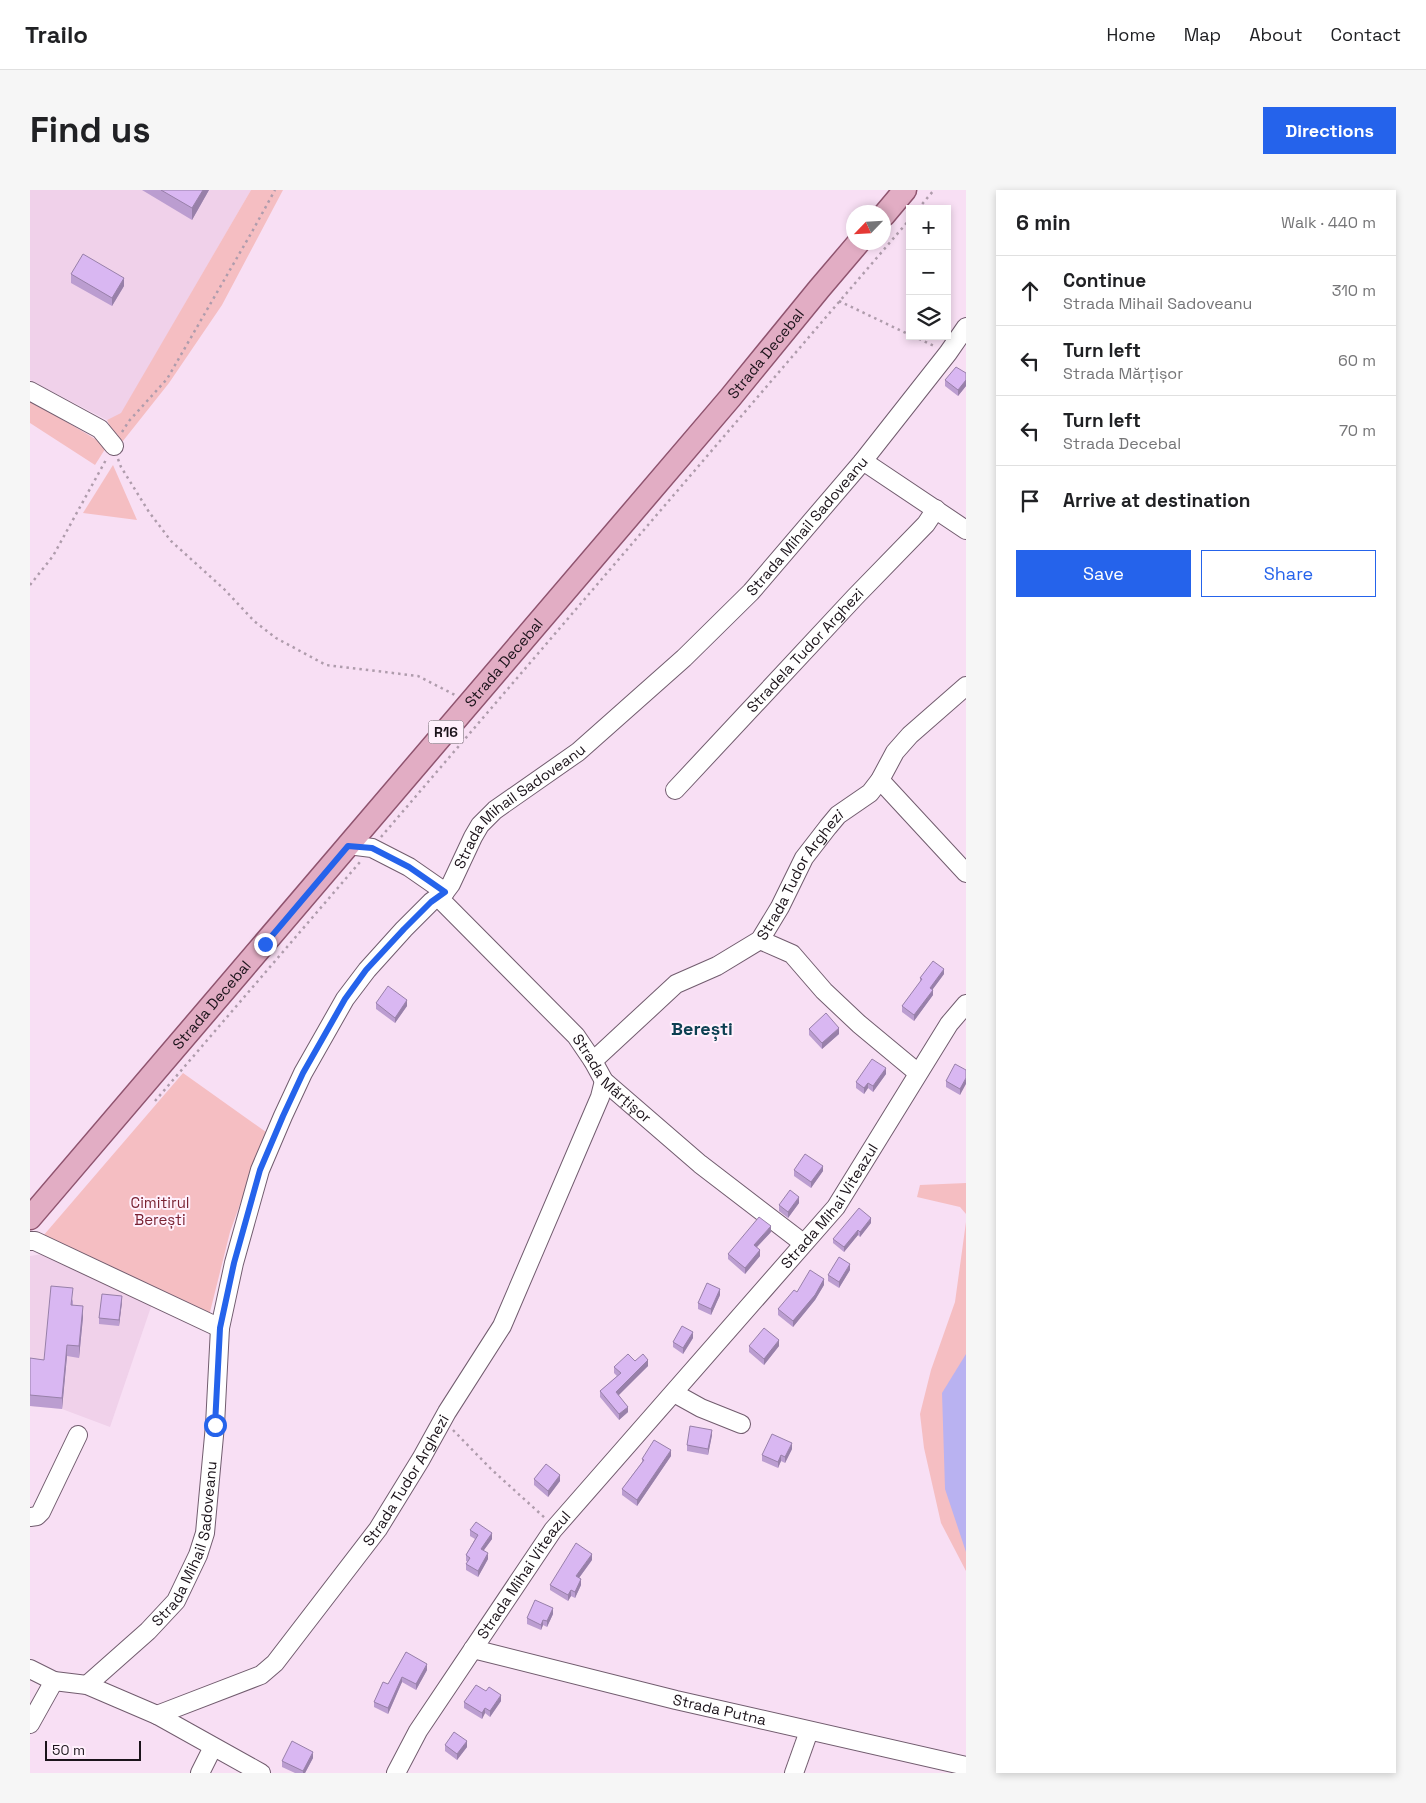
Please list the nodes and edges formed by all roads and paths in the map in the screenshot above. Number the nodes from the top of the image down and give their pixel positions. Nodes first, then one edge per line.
1 (275, 190) edge
2 (905, 190) edge
3 (934, 190) edge
4 (921, 205) edge
5 (891, 207) edge
6 (906, 224) edge
7 (852, 250) edge
8 (839, 301) junction
9 (966, 327) edge
10 (906, 334) edge
11 (925, 340) edge
12 (956, 349) edge
13 (30, 392) edge
14 (114, 446) junction
15 (863, 461) junction
16 (936, 509) junction
17 (966, 530) edge
18 (30, 585) edge
19 (966, 686) edge
20 (470, 702) junction
21 (880, 780) junction
22 (674, 790) dead end
23 (348, 846) junction
24 (372, 848) junction
25 (965, 871) edge
26 (442, 894) junction
27 (760, 940) junction
28 (966, 1004) edge
29 (593, 1061) junction
30 (918, 1073) junction
31 (604, 1081) junction
32 (151, 1105) dead end
33 (30, 1218) edge
34 (30, 1241) edge
35 (802, 1243) junction
36 (220, 1328) junction
37 (674, 1393) junction
38 (443, 1419) junction
39 (741, 1424) dead end
40 (78, 1435) dead end
41 (30, 1517) edge
42 (555, 1527) junction
43 (473, 1648) junction
44 (30, 1669) edge
45 (54, 1682) junction
46 (88, 1685) junction
47 (157, 1715) junction
48 (30, 1724) edge
49 (809, 1731) junction
50 (213, 1747) junction
51 (966, 1766) edge
52 (200, 1773) edge
53 (261, 1773) edge
54 (396, 1773) edge
55 (794, 1773) edge

1 - 14 path
2 - 5 main road
3 - 4 path
6 - 8 path
7 - 20 main road, Strada Decebal / R16
8 - 10 path
8 - 24 path
9 - 12 street, Strada Mihail Sadoveanu
11 - 12 path
12 - 15 street, Strada Mihail Sadoveanu
13 - 14 street
14 - 18 path
14 - 20 path
15 - 16 street
15 - 26 street, Strada Mihail Sadoveanu
16 - 17 street
16 - 22 street, Stradela Tudor Arghezi
19 - 21 street, Strada Tudor Arghezi
20 - 23 main road, Strada Decebal / R16
21 - 25 street
21 - 27 street, Strada Tudor Arghezi
23 - 24 street, Strada Mărțișor
23 - 33 main road, Strada Decebal / R16
24 - 26 street, Strada Mărțișor
24 - 32 path
26 - 29 street, Strada Mărțișor
26 - 36 street, Strada Mihail Sadoveanu
27 - 29 street, Strada Tudor Arghezi
27 - 30 street
28 - 30 street, Strada Mihai Viteazul
29 - 31 street, Strada Mărțișor
30 - 35 street, Strada Mihai Viteazul
31 - 35 street, Strada Mărțișor
31 - 38 street, Strada Tudor Arghezi
34 - 36 street
35 - 37 street, Strada Mihai Viteazul
36 - 46 street, Strada Mihail Sadoveanu
37 - 39 street
37 - 42 street, Strada Mihai Viteazul
38 - 42 path
38 - 47 street, Strada Tudor Arghezi
40 - 41 street
42 - 43 street, Strada Mihai Viteazul
43 - 49 street, Strada Putna
43 - 54 street, Strada Mihai Viteazul
44 - 45 street
45 - 46 street
45 - 48 street
46 - 47 street
47 - 50 street
49 - 51 street, Strada Putna
49 - 55 street
50 - 52 street
50 - 53 street

